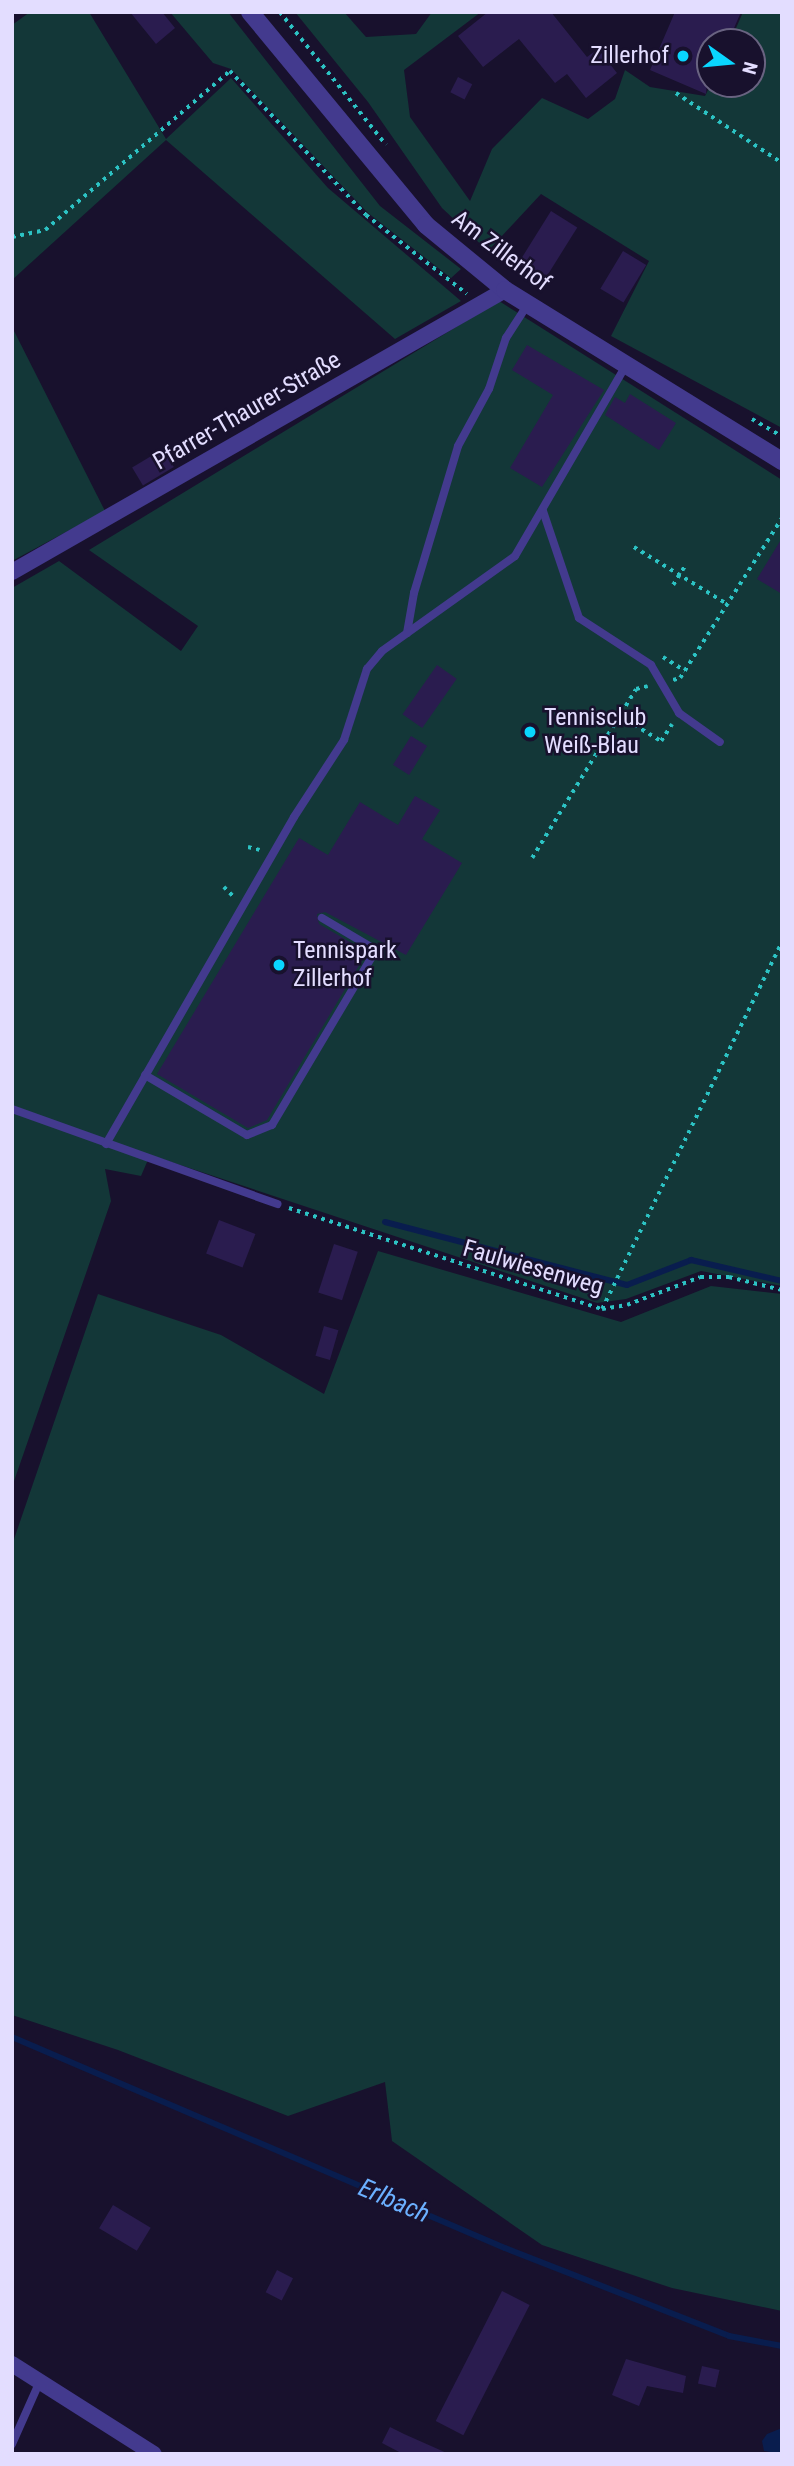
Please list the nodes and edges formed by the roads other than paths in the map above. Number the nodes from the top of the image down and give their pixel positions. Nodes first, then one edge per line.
1 (250, 12) edge
2 (505, 290) junction
3 (528, 304) junction
4 (628, 363) junction
5 (782, 461) edge
6 (543, 511) junction
7 (12, 572) edge
8 (407, 633) junction
9 (720, 742) dead end
10 (322, 918) dead end
11 (145, 1075) junction
12 (12, 1109) edge
13 (106, 1144) junction
14 (277, 1204) road end
15 (12, 2364) edge
16 (40, 2381) junction
17 (12, 2444) edge
18 (154, 2454) edge

1 - 2 street, Am Zillerhof
2 - 3 street, Am Zillerhof
2 - 7 street, Pfarrer-Thaurer-Straße
3 - 4 street, Am Zillerhof
3 - 8 lane
4 - 5 street, Am Zillerhof
4 - 6 lane
6 - 8 lane
6 - 9 lane
8 - 11 lane
10 - 11 lane
11 - 13 lane
12 - 13 lane
13 - 14 lane
15 - 16 street
16 - 17 lane
16 - 18 street

